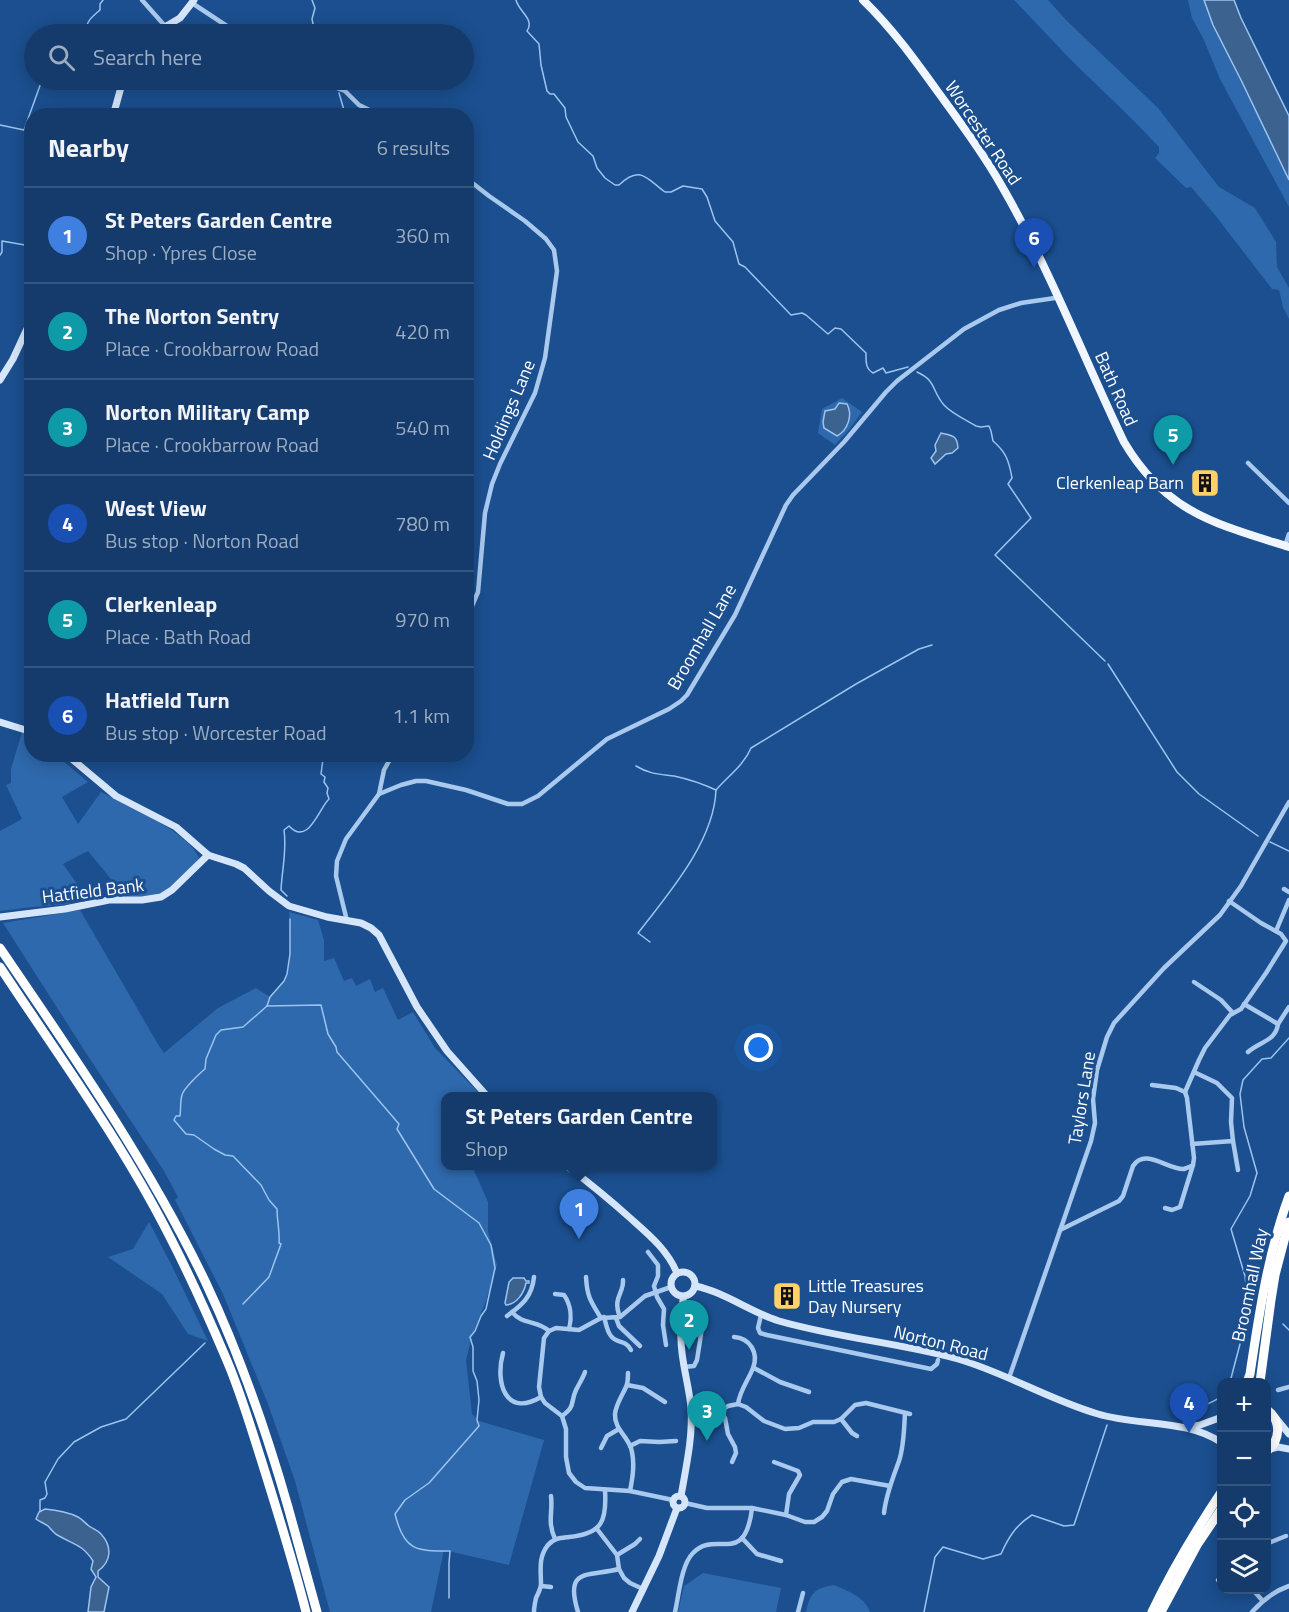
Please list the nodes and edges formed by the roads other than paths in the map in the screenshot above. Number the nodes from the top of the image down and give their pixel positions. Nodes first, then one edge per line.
1 (142, 0) edge
2 (863, 0) edge
3 (193, 2) edge
4 (163, 24) edge
5 (169, 24) edge
6 (225, 24) edge
7 (120, 90) edge
8 (340, 90) edge
9 (115, 108) edge
10 (365, 108) edge
11 (474, 184) edge
12 (1058, 296) junction
13 (24, 335) edge
14 (0, 380) edge
15 (1248, 463) dead end
16 (1289, 503) edge
17 (1289, 534) edge
18 (1287, 546) edge
19 (474, 601) edge
20 (0, 722) edge
21 (24, 730) edge
22 (75, 762) edge
23 (388, 762) edge
24 (380, 795) junction
25 (1289, 802) edge
26 (208, 855) junction
27 (1289, 900) edge
28 (1229, 902) junction
29 (1, 917) edge
30 (347, 921) junction
31 (1276, 931) junction
32 (1287, 940) edge
33 (0, 948) edge
34 (0, 967) edge
35 (1194, 982) dead end
36 (1244, 1004) junction
37 (1289, 1007) edge
38 (1233, 1013) junction
39 (1278, 1024) junction
40 (1248, 1052) dead end
41 (1194, 1072) junction
42 (1152, 1085) dead end
43 (483, 1092) edge
44 (1185, 1092) junction
45 (1233, 1141) junction
46 (1192, 1143) junction
47 (1193, 1165) junction
48 (572, 1170) edge
49 (1238, 1170) dead end
50 (1289, 1196) edge
51 (1166, 1208) dead end
52 (1289, 1222) edge
53 (1059, 1231) junction
54 (648, 1252) dead end
55 (677, 1273) junction
56 (534, 1277) dead end
57 (586, 1277) dead end
58 (623, 1280) dead end
59 (695, 1286) junction
60 (671, 1287) junction
61 (654, 1292) junction
62 (555, 1294) dead end
63 (683, 1297) junction
64 (570, 1311) junction
65 (513, 1312) junction
66 (561, 1313) dead end
67 (761, 1315) junction
68 (507, 1316) dead end
69 (603, 1317) junction
70 (618, 1317) junction
71 (703, 1321) dead end
72 (569, 1329) junction
73 (549, 1331) junction
74 (734, 1337) dead end
75 (666, 1345) dead end
76 (639, 1346) dead end
77 (631, 1350) dead end
78 (503, 1353) dead end
79 (938, 1360) dead end
80 (500, 1362) junction
81 (509, 1364) dead end
82 (542, 1366) junction
83 (684, 1367) junction
84 (549, 1368) dead end
85 (754, 1368) junction
86 (585, 1372) dead end
87 (628, 1373) dead end
88 (1009, 1378) junction
89 (1249, 1378) edge
90 (1261, 1378) edge
91 (627, 1384) junction
92 (1289, 1387) edge
93 (1278, 1390) dead end
94 (809, 1392) dead end
95 (541, 1397) junction
96 (665, 1402) dead end
97 (738, 1404) junction
98 (691, 1411) junction
99 (721, 1412) junction
100 (1271, 1412) edge
101 (1271, 1413) edge
102 (562, 1416) junction
103 (841, 1419) junction
104 (1217, 1419) edge
105 (1180, 1427) junction
106 (619, 1429) junction
107 (600, 1433) dead end
108 (668, 1434) dead end
109 (1289, 1434) edge
110 (607, 1436) junction
111 (848, 1440) dead end
112 (676, 1441) dead end
113 (1217, 1441) edge
114 (668, 1442) junction
115 (1271, 1445) edge
116 (630, 1446) junction
117 (601, 1448) dead end
118 (1271, 1449) edge
119 (1289, 1449) edge
120 (736, 1453) junction
121 (742, 1456) dead end
122 (732, 1462) dead end
123 (774, 1462) dead end
124 (838, 1475) dead end
125 (843, 1482) junction
126 (890, 1486) junction
127 (605, 1490) junction
128 (630, 1491) junction
129 (551, 1496) dead end
130 (681, 1496) junction
131 (1217, 1497) edge
132 (673, 1500) junction
133 (685, 1503) junction
134 (877, 1503) dead end
135 (560, 1504) dead end
136 (552, 1505) junction
137 (885, 1505) junction
138 (677, 1508) junction
139 (752, 1508) junction
140 (884, 1513) dead end
141 (1217, 1514) edge
142 (786, 1515) junction
143 (597, 1529) junction
144 (1286, 1536) dead end
145 (630, 1538) dead end
146 (742, 1538) junction
147 (555, 1539) junction
148 (640, 1539) dead end
149 (1271, 1542) edge
150 (635, 1544) junction
151 (617, 1555) junction
152 (771, 1559) junction
153 (781, 1561) dead end
154 (769, 1566) dead end
155 (620, 1569) junction
156 (541, 1586) junction
157 (1289, 1586) edge
158 (551, 1587) dead end
159 (644, 1589) junction
160 (803, 1593) dead end
161 (1257, 1594) edge
162 (1262, 1600) junction
163 (306, 1612) edge
164 (317, 1612) edge
165 (534, 1612) edge
166 (578, 1612) edge
167 (632, 1612) edge
168 (675, 1612) edge
169 (798, 1612) edge
170 (1152, 1612) edge
171 (1161, 1612) edge
172 (1252, 1612) edge

1 - 4 street
2 - 12 main road, Worcester Road
3 - 5 street
3 - 6 street
7 - 9 street
8 - 10 street
11 - 19 street, Holdings Lane
12 - 18 main road, Bath Road
12 - 24 street, Broomhall Lane
13 - 14 street
15 - 16 street
17 - 18 street
20 - 21 street
22 - 26 street
23 - 24 street
24 - 30 street, Broomhall Lane
25 - 28 street, Taylors Lane
26 - 29 street, Hatfield Bank
26 - 30 street
27 - 31 street
28 - 31 street
28 - 53 street, Taylors Lane
30 - 43 street
31 - 32 street
32 - 36 street
33 - 164 highway
34 - 163 highway
35 - 38 street
36 - 38 street
36 - 39 street
37 - 39 street
38 - 41 street
39 - 40 street
41 - 44 street
41 - 45 street
42 - 44 street
44 - 46 street
45 - 46 street
45 - 49 street
46 - 47 street
47 - 51 street
47 - 53 street
48 - 55 street
50 - 89 highway, Broomhall Way
52 - 90 highway, Broomhall Way
53 - 88 street, Taylors Lane
54 - 61 street
55 - 59 street
55 - 60 street
56 - 65 street
57 - 69 street
58 - 70 street
59 - 63 street
59 - 67 street, Norton Road
60 - 61 street
60 - 63 street
61 - 70 street
61 - 75 street
62 - 64 street
63 - 83 street
64 - 66 street
64 - 72 street
65 - 68 street
65 - 73 street
67 - 79 street
67 - 88 street, Norton Road
69 - 70 street
69 - 72 street
69 - 77 street
70 - 76 street
71 - 83 street
72 - 73 street
73 - 82 street
74 - 85 street
78 - 80 street
80 - 81 street
80 - 95 street
82 - 84 street
82 - 95 street
83 - 98 street
85 - 94 street
85 - 97 street
86 - 102 street
87 - 91 street
88 - 105 street, Norton Road
91 - 96 street
91 - 106 street
92 - 93 street
95 - 102 street
97 - 99 street
97 - 103 street
98 - 99 street
98 - 130 street
99 - 120 street
100 - 109 street
101 - 115 highway
102 - 127 street
103 - 111 street
103 - 126 street
104 - 105 street, Norton Road
105 - 113 street, Norton Road
106 - 110 street
106 - 116 street
107 - 110 street
108 - 114 street
110 - 117 street
112 - 114 street
114 - 116 street
116 - 128 street
118 - 119 street
120 - 121 street
120 - 122 street
123 - 142 street
124 - 125 street
125 - 126 street
125 - 142 street
126 - 137 street
127 - 128 street
127 - 143 street
128 - 132 street
129 - 136 street
130 - 132 street
130 - 133 street
131 - 170 highway
132 - 138 street
133 - 138 street
133 - 139 street
134 - 137 street
135 - 136 street
136 - 147 street
137 - 140 street
138 - 159 street
139 - 142 street
139 - 146 street
141 - 171 highway
143 - 147 street
143 - 151 street
144 - 149 street
145 - 150 street
146 - 152 street
146 - 168 street
147 - 156 street
148 - 150 street
150 - 151 street
151 - 155 street
152 - 153 street
152 - 154 street
155 - 159 street
155 - 166 street
156 - 158 street
156 - 165 street
157 - 162 street
159 - 167 street
160 - 169 street
161 - 162 street
162 - 172 street

